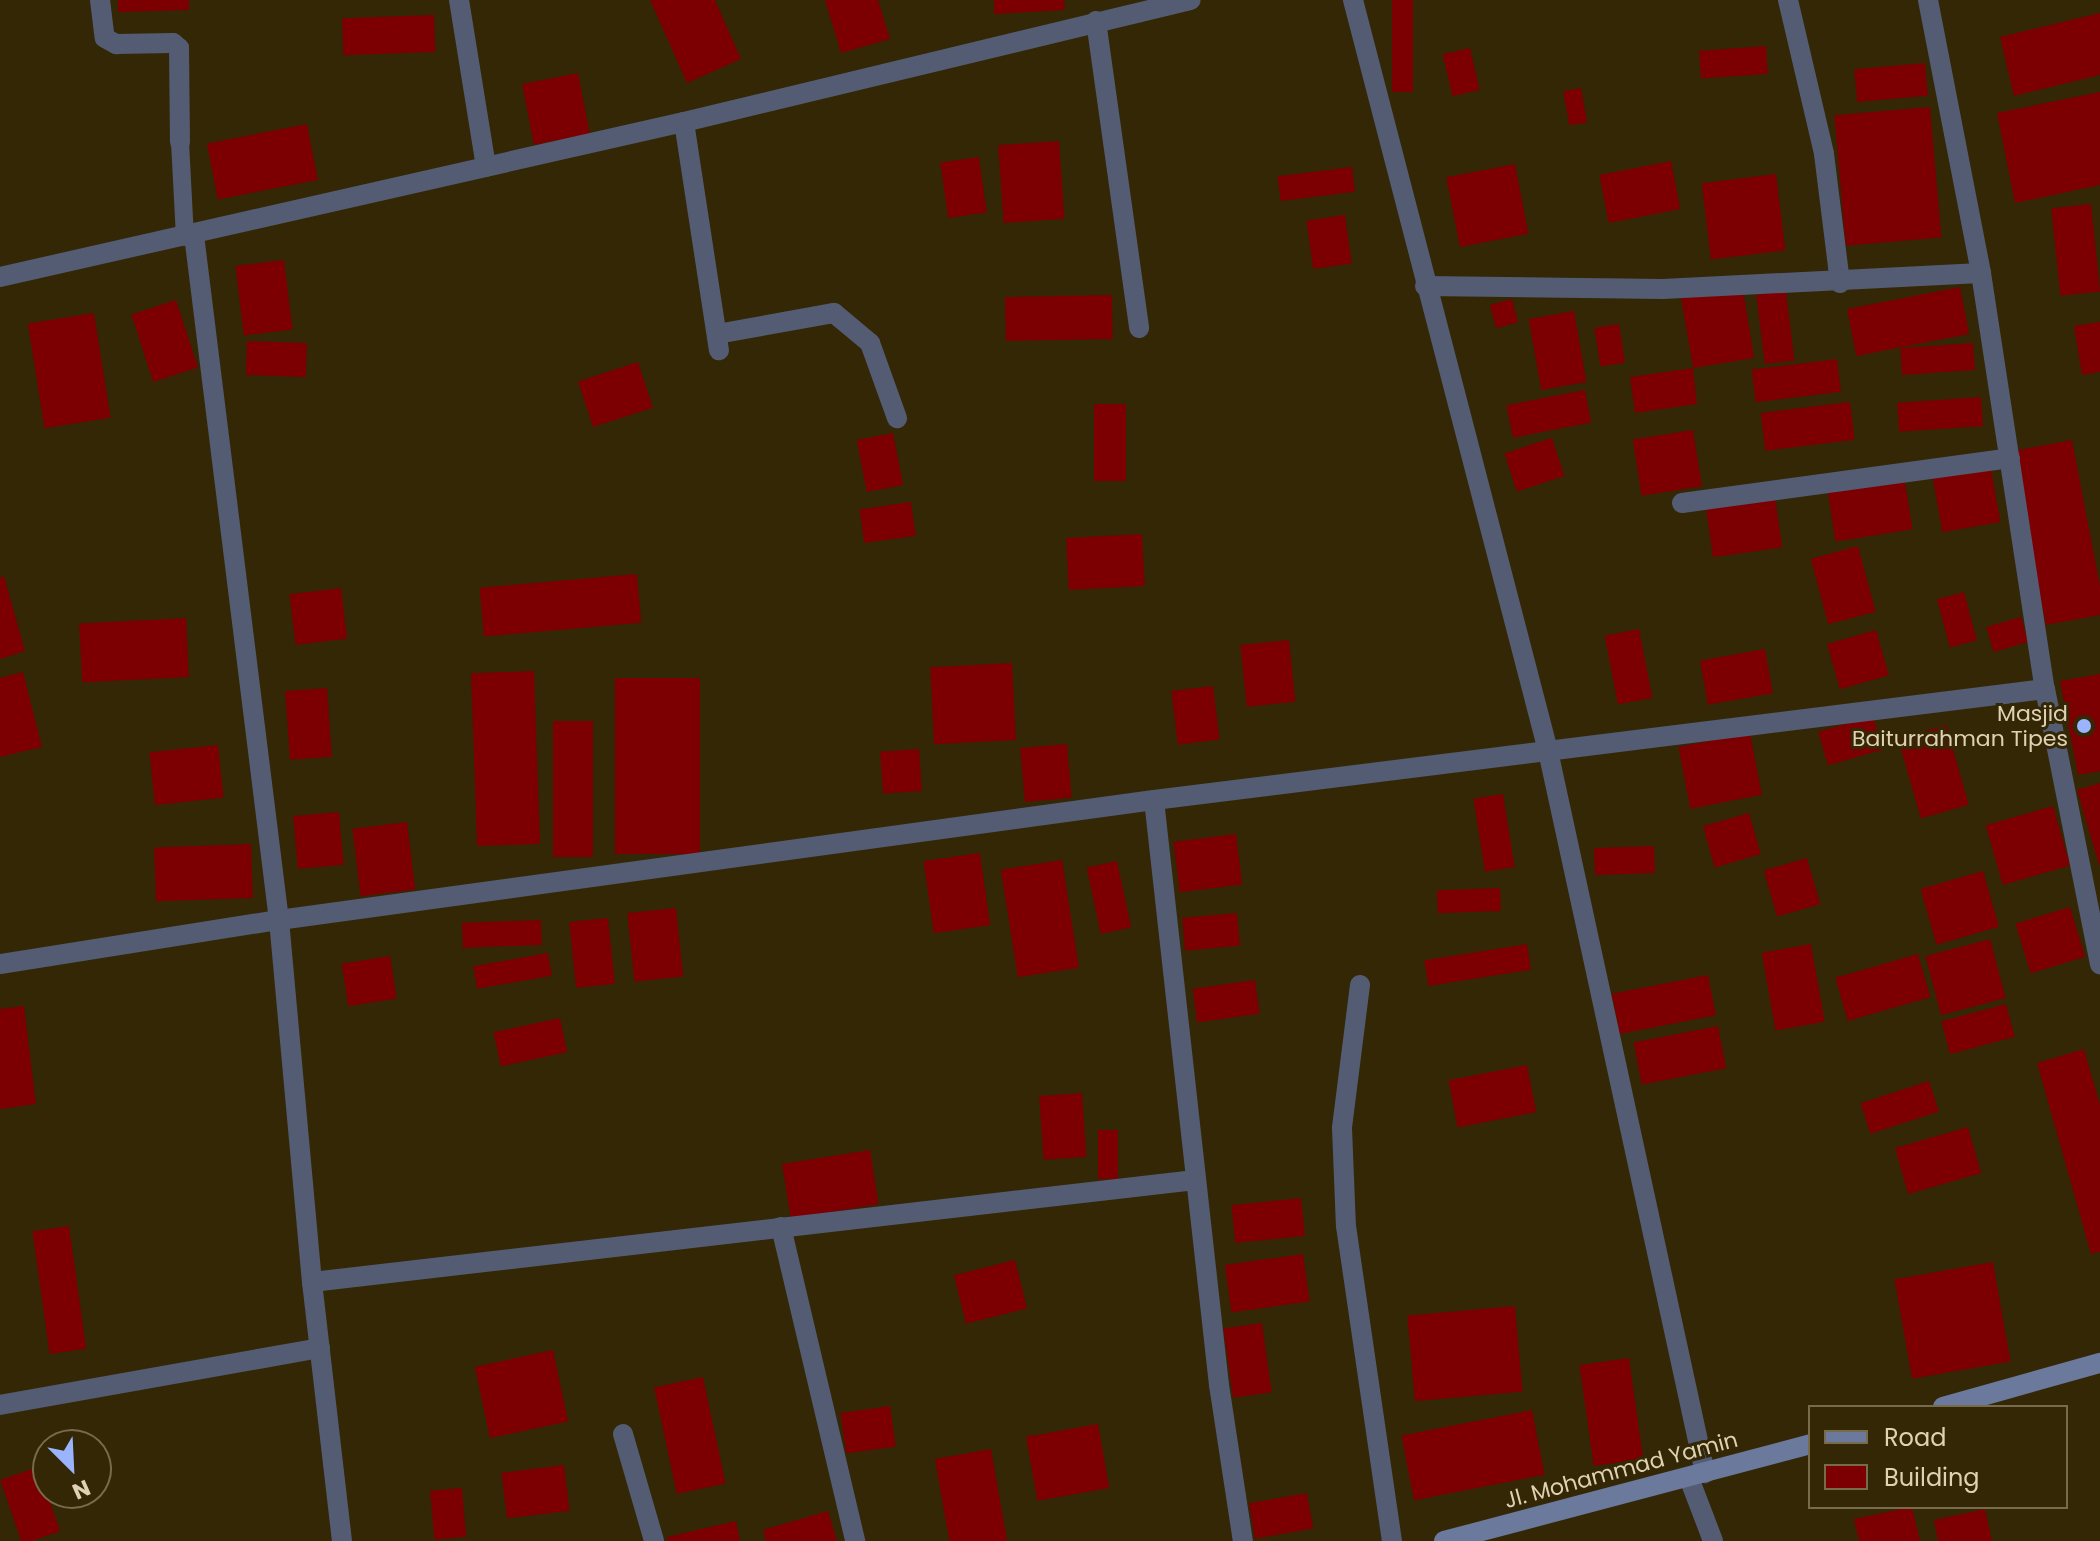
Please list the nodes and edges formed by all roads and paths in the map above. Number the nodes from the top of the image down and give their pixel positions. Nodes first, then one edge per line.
1 (100, 0) edge
2 (459, 0) edge
3 (1191, 0) edge
4 (1353, 0) edge
5 (1788, 0) edge
6 (1928, 0) edge
7 (1096, 21) junction
8 (684, 122) junction
9 (180, 142) joint
10 (486, 167) junction
11 (189, 236) junction
12 (1981, 273) junction
13 (0, 277) edge
14 (1840, 283) junction
15 (1425, 286) junction
16 (1139, 328) dead end
17 (897, 418) dead end
18 (2010, 458) junction
19 (1682, 503) dead end
20 (2045, 689) junction
21 (1548, 751) junction
22 (1154, 800) junction
23 (279, 920) junction
24 (0, 964) edge
25 (2100, 965) edge
26 (1360, 985) dead end
27 (1195, 1180) junction
28 (781, 1227) junction
29 (312, 1282) junction
30 (320, 1348) junction
31 (2100, 1363) edge
32 (0, 1405) edge
33 (1950, 1405) edge
34 (623, 1434) dead end
35 (1808, 1445) edge
36 (1697, 1475) junction
37 (342, 1541) edge
38 (654, 1541) edge
39 (855, 1541) edge
40 (1243, 1541) edge
41 (1392, 1541) edge
42 (1444, 1541) edge
43 (1713, 1541) edge

1 - 9 street
2 - 10 street
3 - 7 street
4 - 15 street
5 - 14 street
6 - 12 street
7 - 8 street
7 - 16 street
8 - 10 street
8 - 17 street
9 - 11 lane
10 - 11 street
11 - 13 street
11 - 23 street
12 - 14 street
12 - 18 street
14 - 15 street
15 - 21 street
18 - 19 street
18 - 20 street
20 - 21 street
20 - 25 street
21 - 22 street
21 - 36 street
22 - 23 street
22 - 27 street
23 - 24 street
23 - 29 street
26 - 41 street
27 - 28 street
27 - 40 street
28 - 29 street
28 - 39 street
29 - 30 street
30 - 32 street
30 - 37 street
31 - 33 main road
34 - 38 street
35 - 36 main road, Jl. Mohammad Yamin
36 - 42 main road, Jl. Mohammad Yamin
36 - 43 street

